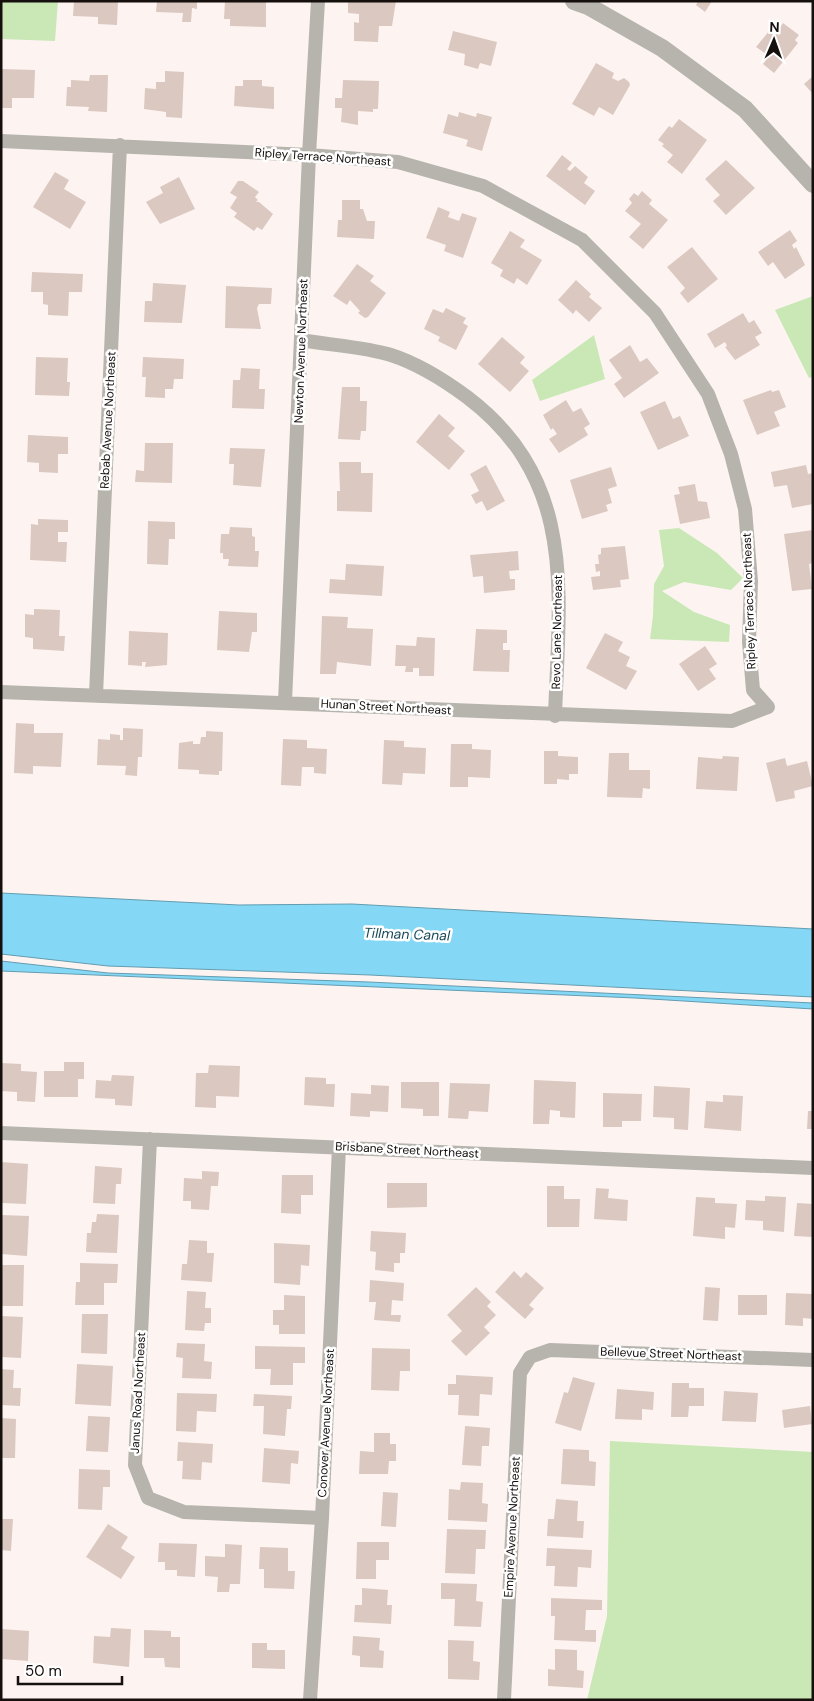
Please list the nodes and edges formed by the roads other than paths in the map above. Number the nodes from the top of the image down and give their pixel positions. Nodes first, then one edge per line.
1 (318, 1) edge
2 (574, 1) edge
3 (1, 141) edge
4 (120, 145) junction
5 (309, 155) junction
6 (813, 184) edge
7 (301, 340) junction
8 (1, 692) edge
9 (96, 695) junction
10 (285, 702) junction
11 (768, 707) joint
12 (555, 716) junction
13 (1, 1133) edge
14 (150, 1139) junction
15 (339, 1147) junction
16 (813, 1168) edge
17 (530, 1357) joint
18 (813, 1360) edge
19 (322, 1518) junction
20 (310, 1700) edge
21 (504, 1700) edge

1 - 5 street, Newton Avenue Northeast
2 - 6 street
3 - 4 street, Ripley Terrace Northeast
4 - 5 street, Ripley Terrace Northeast
4 - 9 street, Rebab Avenue Northeast
5 - 7 street, Newton Avenue Northeast
5 - 11 street, Ripley Terrace Northeast
7 - 10 street, Newton Avenue Northeast
7 - 12 street, Revo Lane Northeast
8 - 9 street, Hunan Street Northeast
9 - 10 street, Hunan Street Northeast
10 - 12 street, Hunan Street Northeast
11 - 12 street, Hunan Street Northeast
13 - 14 street, Brisbane Street Northeast
14 - 15 street, Brisbane Street Northeast
14 - 19 street, Janus Road Northeast
15 - 16 street, Brisbane Street Northeast
15 - 19 street, Conover Avenue Northeast
17 - 18 street, Bellevue Street Northeast
17 - 21 street, Empire Avenue Northeast
19 - 20 street, Conover Avenue Northeast

